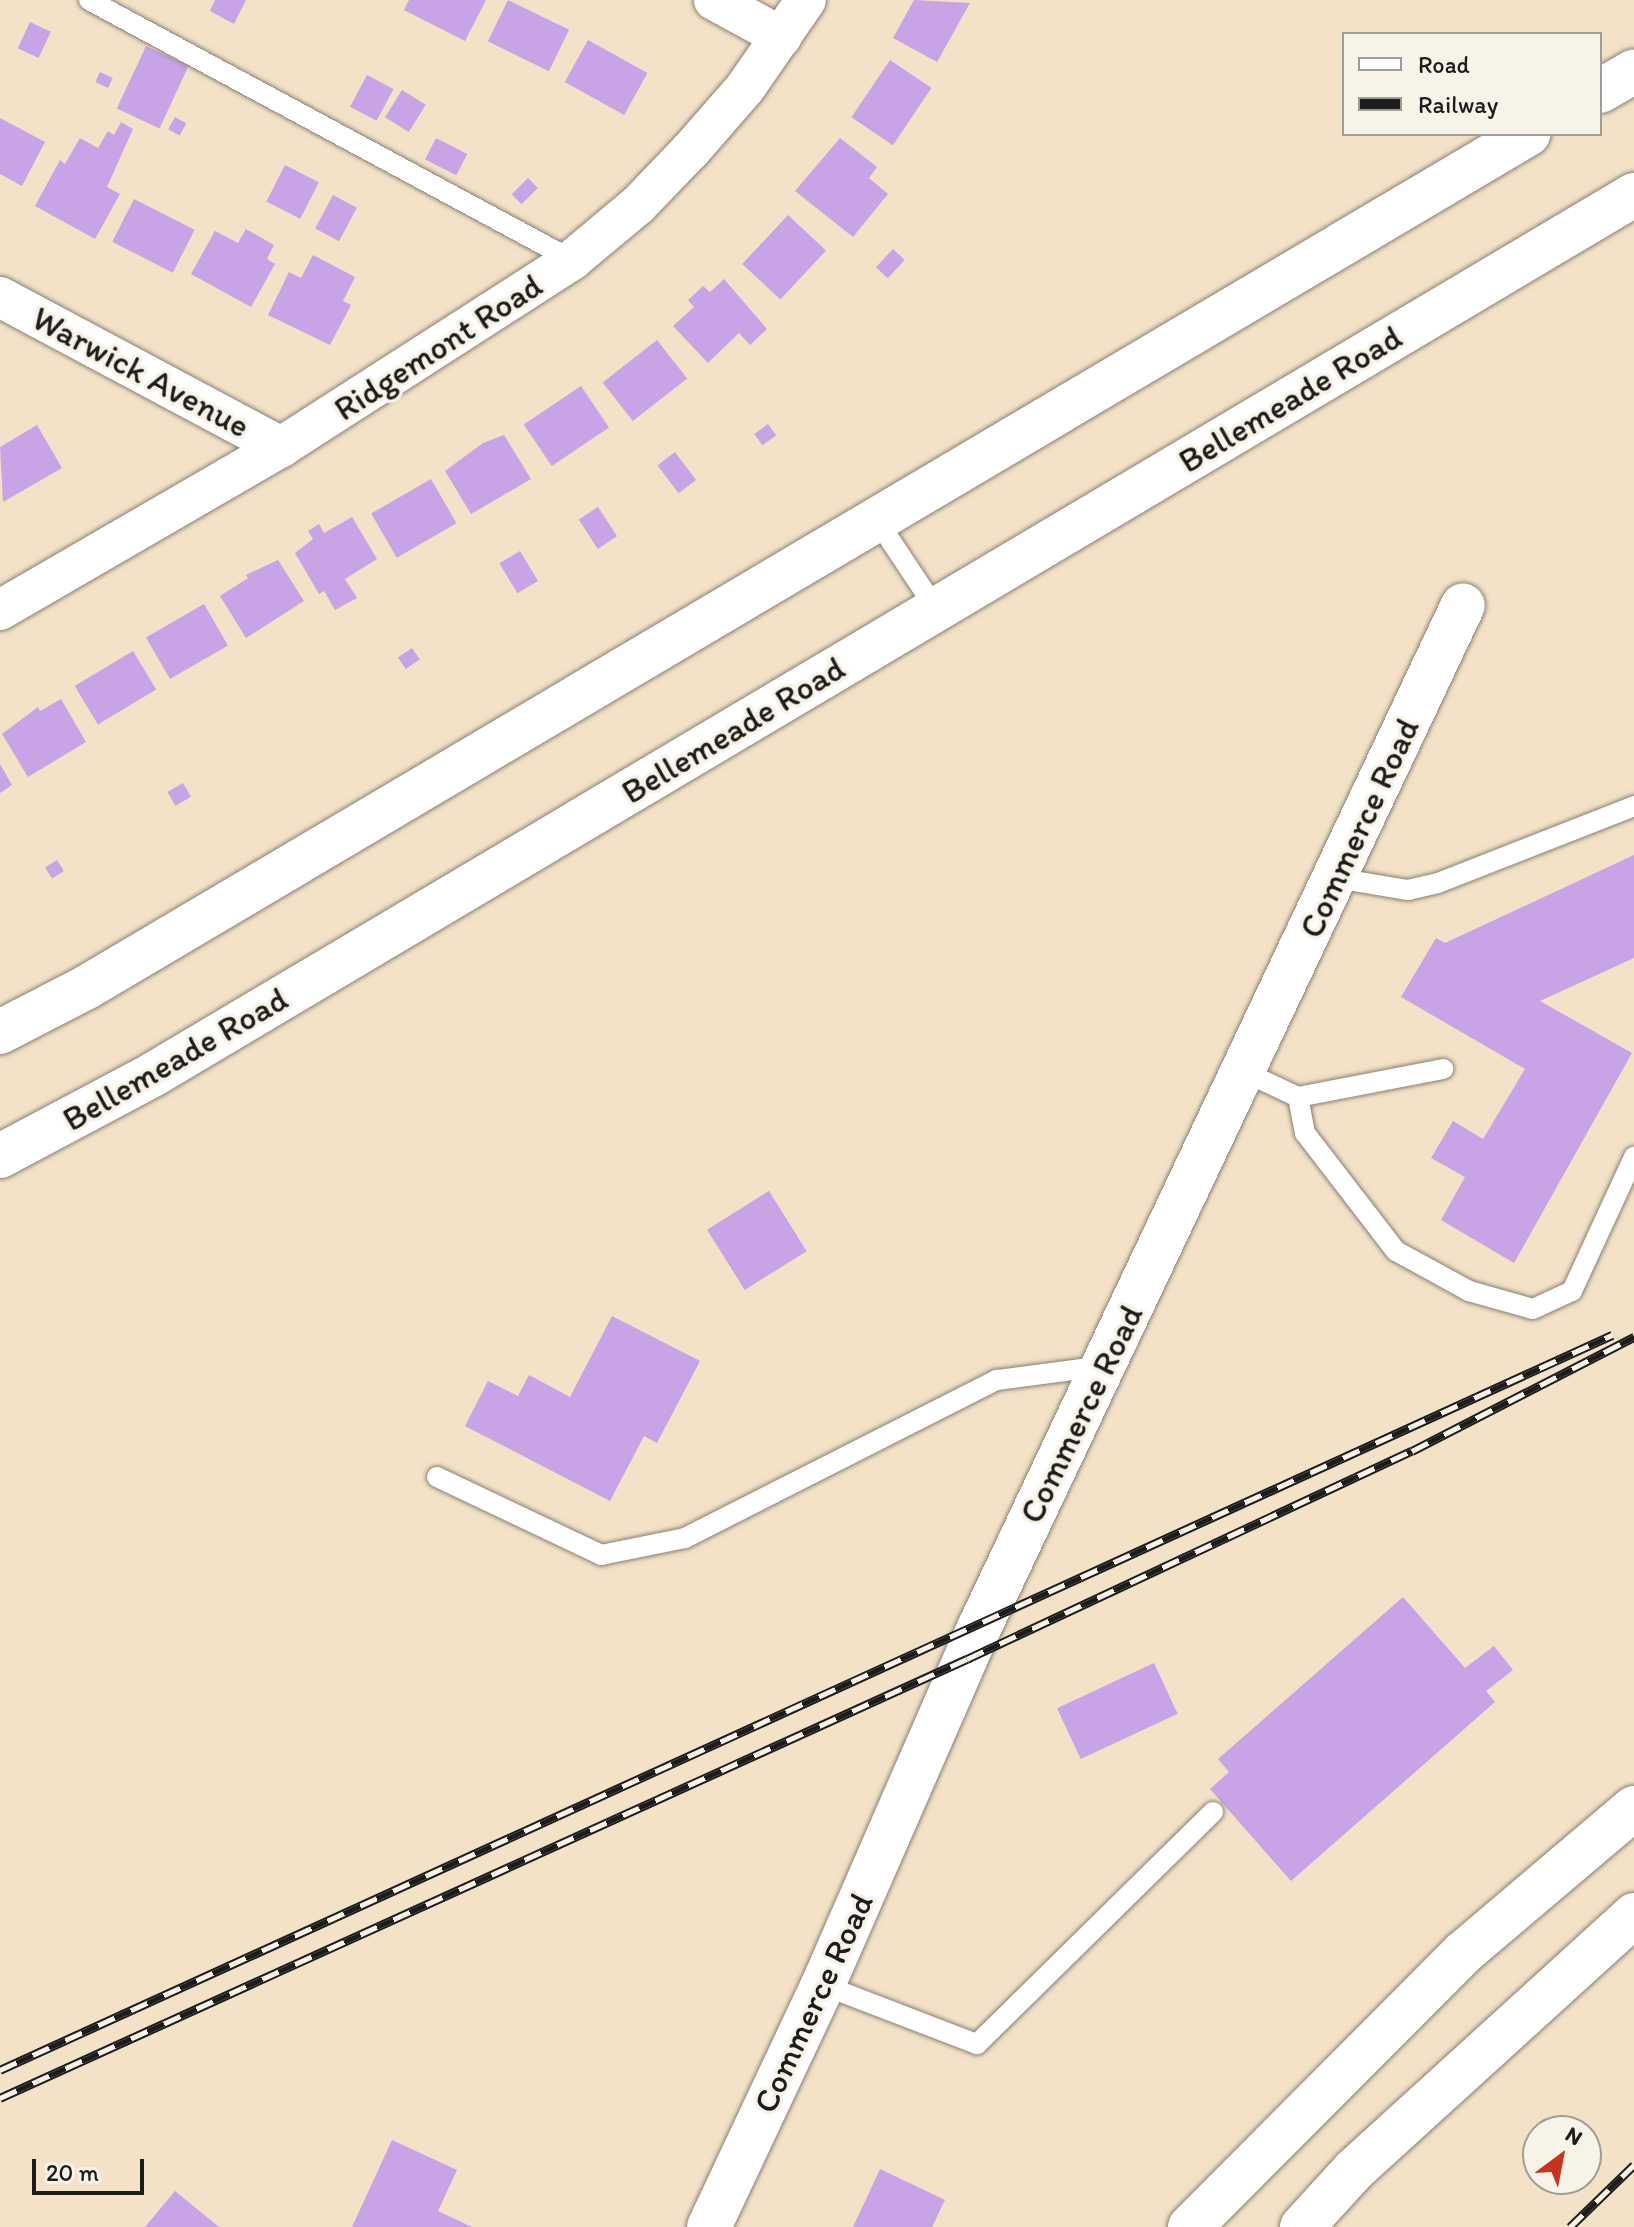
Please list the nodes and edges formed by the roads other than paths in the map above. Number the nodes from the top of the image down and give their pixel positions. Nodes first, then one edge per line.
1 (89, 0) edge
2 (714, 0) edge
3 (806, 0) edge
4 (782, 37) junction
5 (1634, 71) edge
6 (1602, 90) edge
7 (1525, 136) edge
8 (1634, 195) edge
9 (572, 260) junction
10 (0, 297) edge
11 (281, 447) junction
12 (877, 520) junction
13 (1463, 605) dead end
14 (936, 609) junction
15 (0, 610) edge
16 (1634, 806) edge
17 (1336, 878) junction
18 (0, 1032) edge
19 (1443, 1069) dead end
20 (1245, 1072) junction
21 (1298, 1097) junction
22 (0, 1156) edge
23 (1634, 1157) edge
24 (1104, 1366) junction
25 (437, 1477) dead end
26 (1634, 1808) edge
27 (1213, 1812) dead end
28 (1634, 1915) edge
29 (823, 1985) junction
30 (709, 2227) edge
31 (1190, 2227) edge
32 (1302, 2227) edge

1 - 9 lane
2 - 4 street
3 - 4 street, Ridgemont Road
4 - 9 street, Ridgemont Road
5 - 6 main road
7 - 12 main road
8 - 14 main road, Bellemeade Road
9 - 11 street, Ridgemont Road
10 - 11 street, Warwick Avenue
11 - 15 street, Ridgemont Road
12 - 14 lane
12 - 18 main road
13 - 17 main road, Commerce Road
14 - 22 main road, Bellemeade Road
16 - 17 lane
17 - 20 main road, Commerce Road
19 - 21 lane
20 - 21 lane
20 - 24 main road, Commerce Road
21 - 23 lane
24 - 25 lane
24 - 29 main road, Commerce Road
26 - 31 main road
27 - 29 lane
28 - 32 main road
29 - 30 main road, Commerce Road

